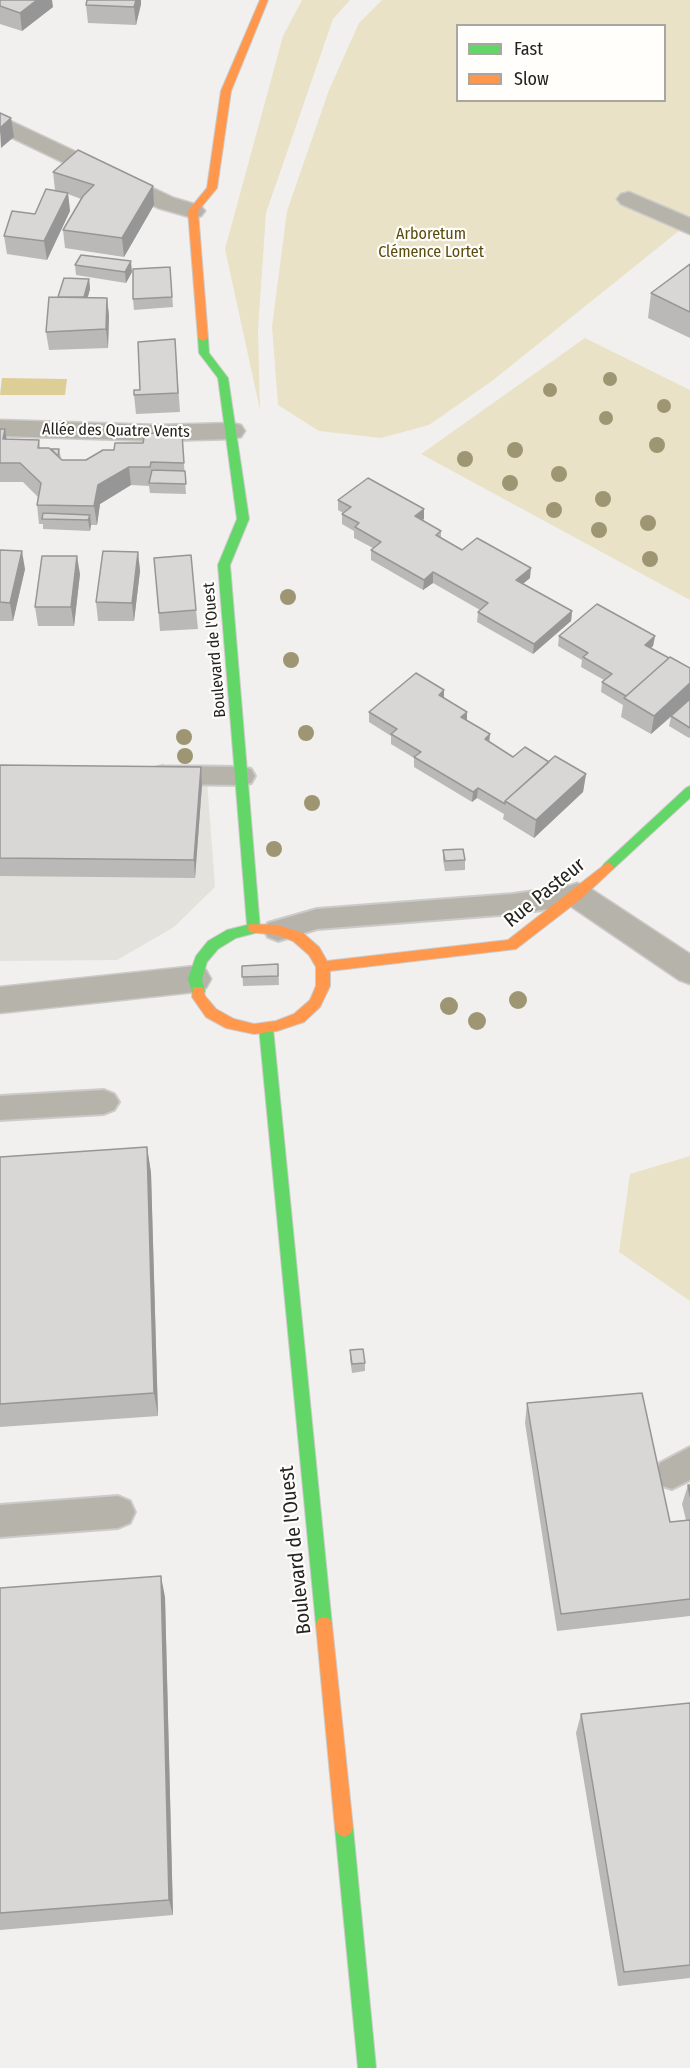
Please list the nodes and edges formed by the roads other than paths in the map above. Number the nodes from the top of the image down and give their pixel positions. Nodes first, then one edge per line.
1 (264, 0) edge
2 (0, 123) edge
3 (629, 199) dead end
4 (192, 211) junction
5 (690, 227) edge
6 (0, 428) edge
7 (232, 431) junction
8 (142, 774) edge
9 (242, 776) junction
10 (690, 791) edge
11 (578, 895) junction
12 (266, 929) junction
13 (323, 967) junction
14 (690, 971) edge
15 (195, 979) junction
16 (0, 1000) edge
17 (266, 1028) junction
18 (104, 1102) dead end
19 (0, 1108) edge
20 (118, 1512) dead end
21 (0, 1521) edge
22 (367, 2068) edge

1 - 4 street
2 - 4 street
3 - 5 street
4 - 7 street, Boulevard de l'Ouest
6 - 7 street, Allée des Quatre Vents
7 - 9 street, Boulevard de l'Ouest
8 - 9 lane
9 - 12 street, Boulevard de l'Ouest
10 - 11 street, Rue Pasteur
11 - 12 lane
11 - 13 street, Rue Pasteur
11 - 14 street
12 - 13 street
12 - 15 street
13 - 17 street
15 - 16 street
15 - 17 street
17 - 22 street, Boulevard de l'Ouest
18 - 19 lane
20 - 21 lane

